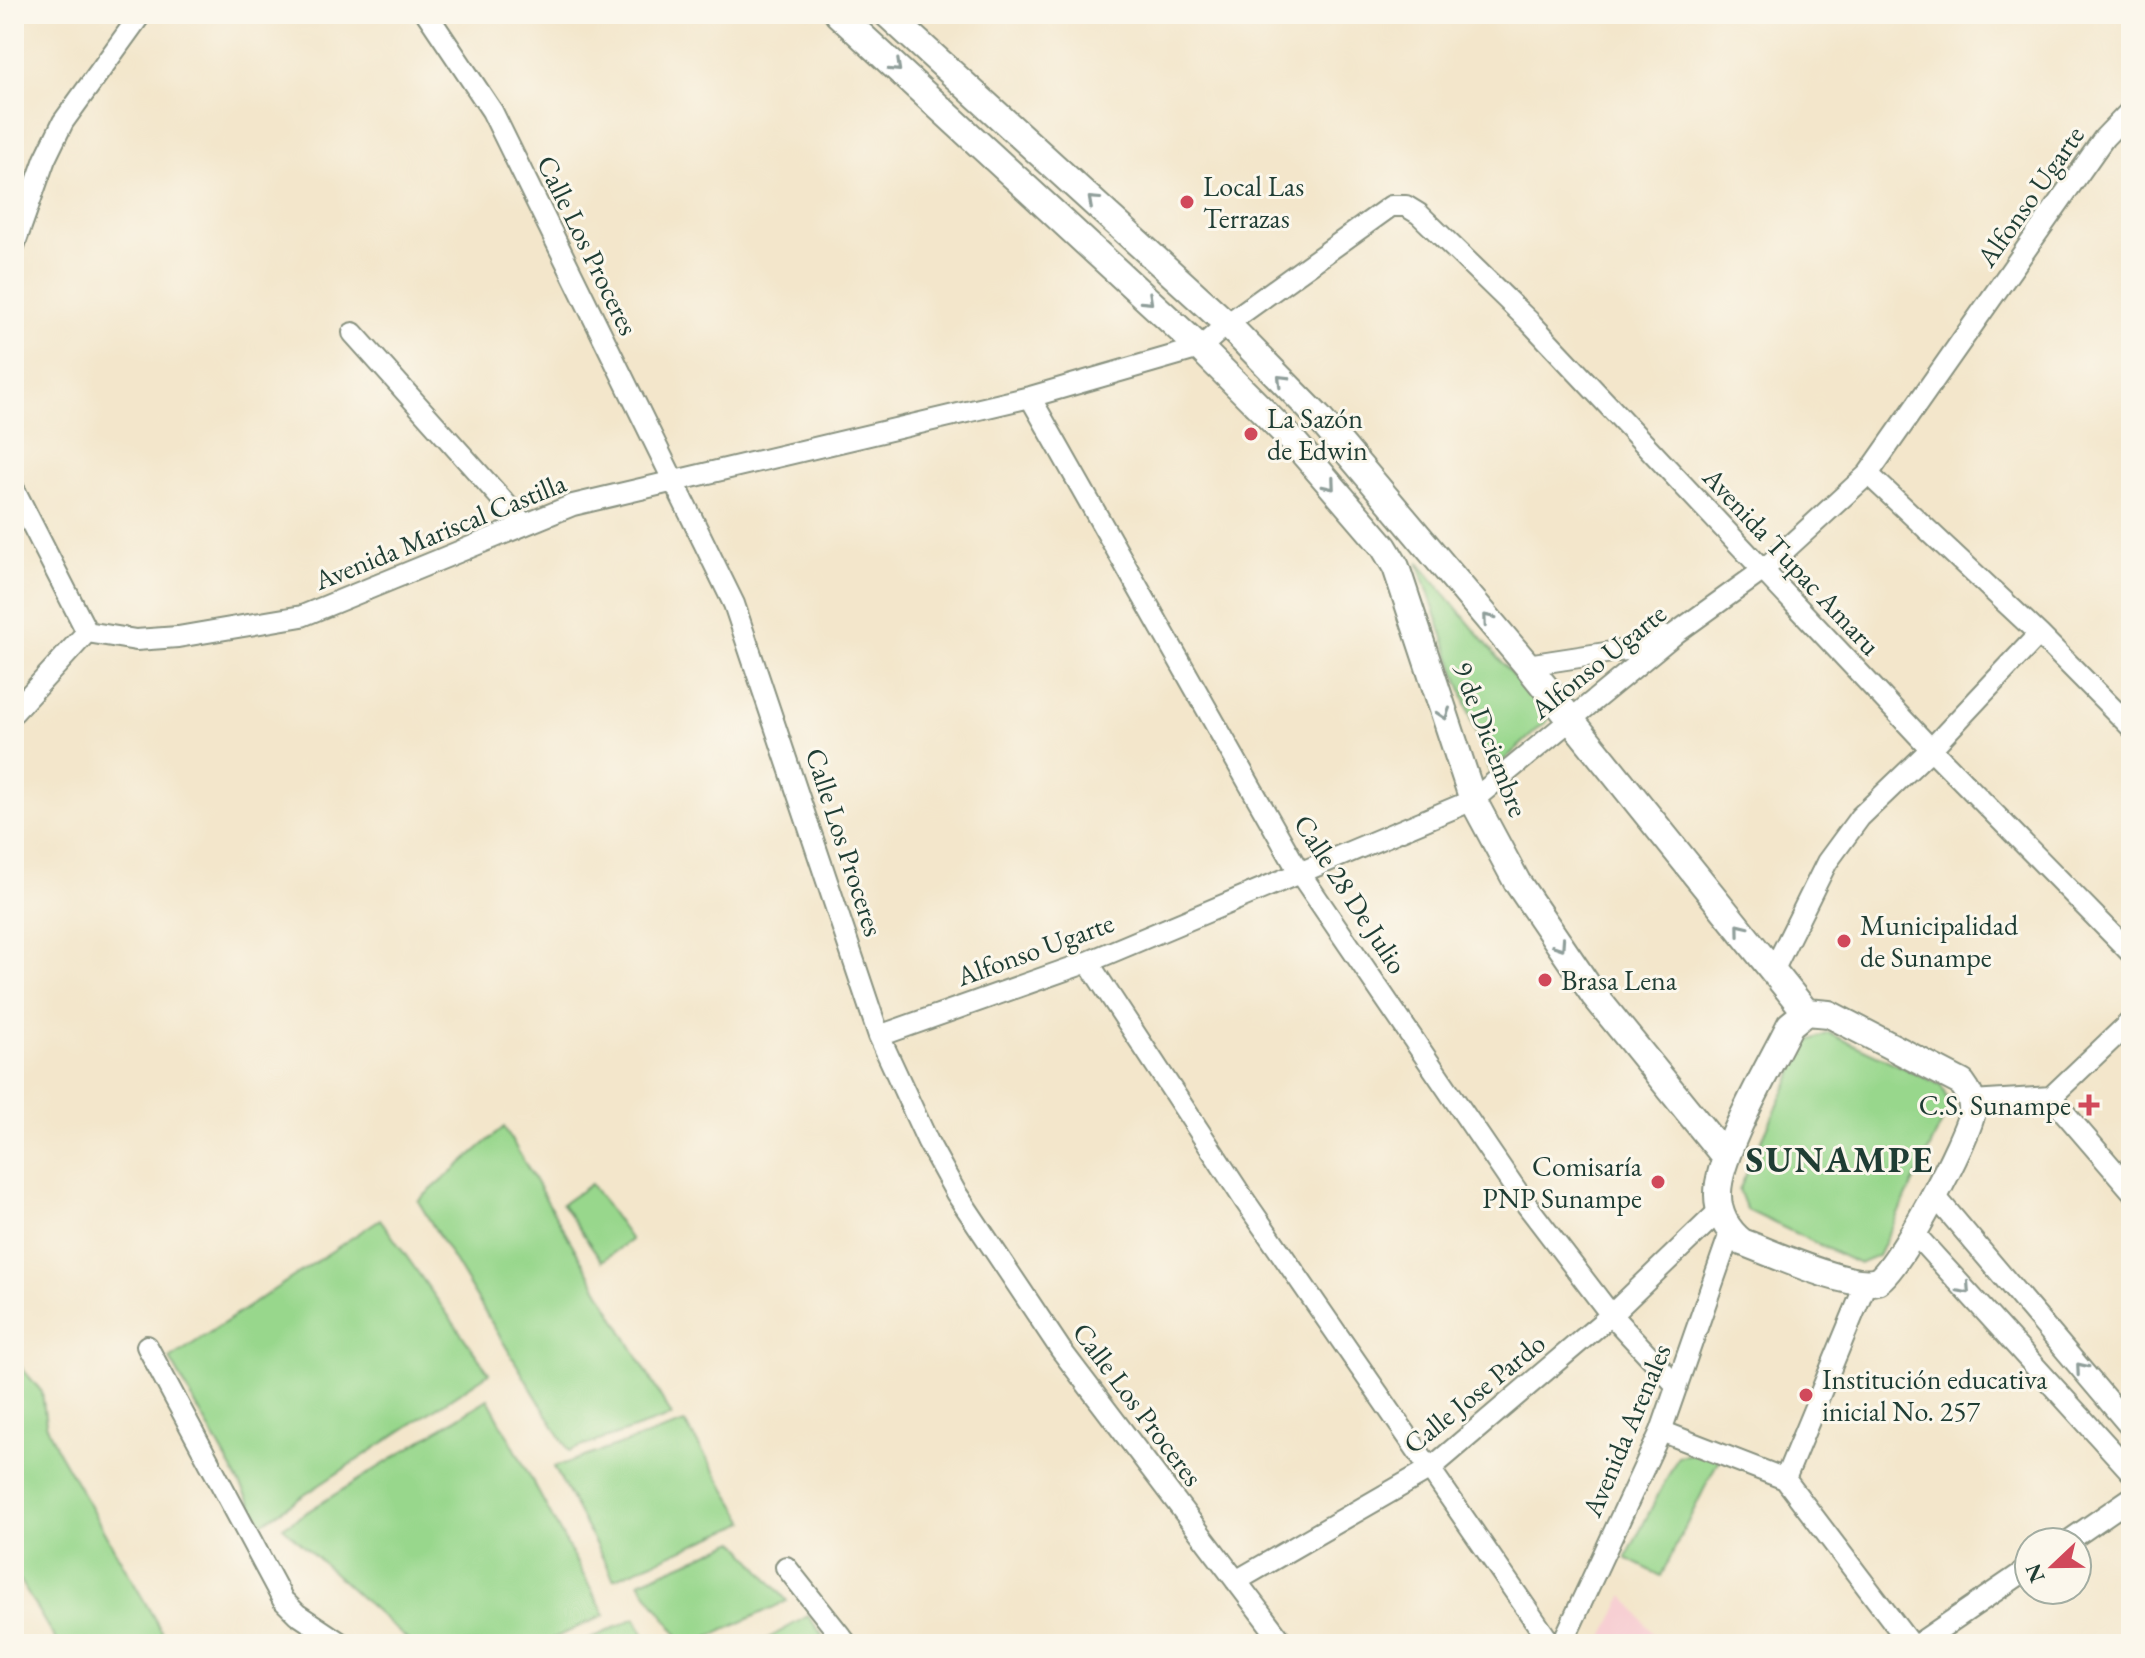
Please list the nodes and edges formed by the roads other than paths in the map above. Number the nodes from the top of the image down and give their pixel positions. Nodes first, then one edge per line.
1 (141, 14) edge
2 (427, 14) edge
3 (838, 14) edge
4 (887, 14) edge
5 (2131, 110) edge
6 (14, 246) edge
7 (1227, 324) junction
8 (353, 333) dead end
9 (1200, 348) junction
10 (1030, 397) junction
11 (1868, 474) junction
12 (673, 483) junction
13 (14, 489) edge
14 (523, 523) junction
15 (1762, 571) junction
16 (87, 632) junction
17 (1676, 633) junction
18 (2039, 634) junction
19 (1527, 665) junction
20 (14, 712) edge
21 (1570, 720) junction
22 (2131, 727) edge
23 (1931, 749) junction
24 (1473, 800) junction
25 (1299, 872) junction
26 (2131, 953) edge
27 (1088, 962) junction
28 (1774, 969) junction
29 (1806, 1012) junction
30 (2131, 1021) edge
31 (879, 1036) junction
32 (2051, 1097) junction
33 (1972, 1102) junction
34 (1726, 1158) junction
35 (2131, 1190) edge
36 (1935, 1196) junction
37 (1725, 1222) junction
38 (1913, 1232) junction
39 (1866, 1283) junction
40 (1611, 1315) junction
41 (147, 1346) dead end
42 (1677, 1386) junction
43 (2131, 1428) edge
44 (1661, 1431) junction
45 (1430, 1469) junction
46 (2131, 1472) edge
47 (1785, 1479) junction
48 (2131, 1498) edge
49 (2090, 1526) edge
50 (786, 1567) dead end
51 (2013, 1579) edge
52 (1236, 1581) junction
53 (342, 1644) edge
54 (847, 1644) edge
55 (1284, 1644) edge
56 (1551, 1644) edge
57 (1562, 1644) edge
58 (1910, 1644) edge
59 (1918, 1644) edge

1 - 6 street
2 - 12 street, Calle Los Proceres
3 -> 9 main road, 9 de Diciembre
7 -> 4 main road
5 - 11 street, Alfonso Ugarte
7 - 9 street
7 - 15 street, Avenida Tupac Amaru
19 -> 7 main road
8 - 14 street
9 - 10 street, Avenida Mariscal Castilla
9 -> 24 main road, 9 de Diciembre
10 - 12 street, Avenida Mariscal Castilla
10 - 25 street, Calle 28 De Julio
11 - 15 street, Alfonso Ugarte
11 - 18 street
12 - 14 street, Avenida Mariscal Castilla
12 - 31 street, Calle Los Proceres
13 - 16 street
14 - 16 street, Avenida Mariscal Castilla
15 - 17 street, Alfonso Ugarte
15 - 23 street, Avenida Tupac Amaru
16 - 20 street
17 - 19 street
17 - 21 street, Alfonso Ugarte
18 - 22 street
18 - 23 street
19 - 21 main road
21 - 24 street, Alfonso Ugarte
28 -> 21 main road
23 - 26 street, Avenida Tupac Amaru
23 - 28 street
24 - 25 street, Alfonso Ugarte
24 -> 34 main road, 9 de Diciembre
25 - 27 street, Alfonso Ugarte
25 - 40 street, Calle 28 De Julio
27 - 31 street, Alfonso Ugarte
27 - 45 street
28 - 29 main road
29 - 33 main road
29 - 34 main road
30 - 32 street
31 - 52 street, Calle Los Proceres
32 - 33 street
32 - 35 street
33 - 36 main road
34 - 37 main road
36 - 38 main road
43 -> 36 street
37 - 39 main road
37 - 40 street, Calle Jose Pardo
37 - 42 street, Avenida Arenales
38 - 39 main road
38 -> 46 street
39 - 47 street
40 - 42 street, Calle 28 De Julio
40 - 45 street, Calle Jose Pardo
41 - 53 street
42 - 44 street, Avenida Arenales
44 - 47 street
44 - 57 street, Avenida Arenales
45 - 52 street, Calle Jose Pardo
45 - 56 street
47 - 58 street
48 - 49 street
50 - 54 street
51 - 59 street
52 - 55 street, Calle Los Proceres

